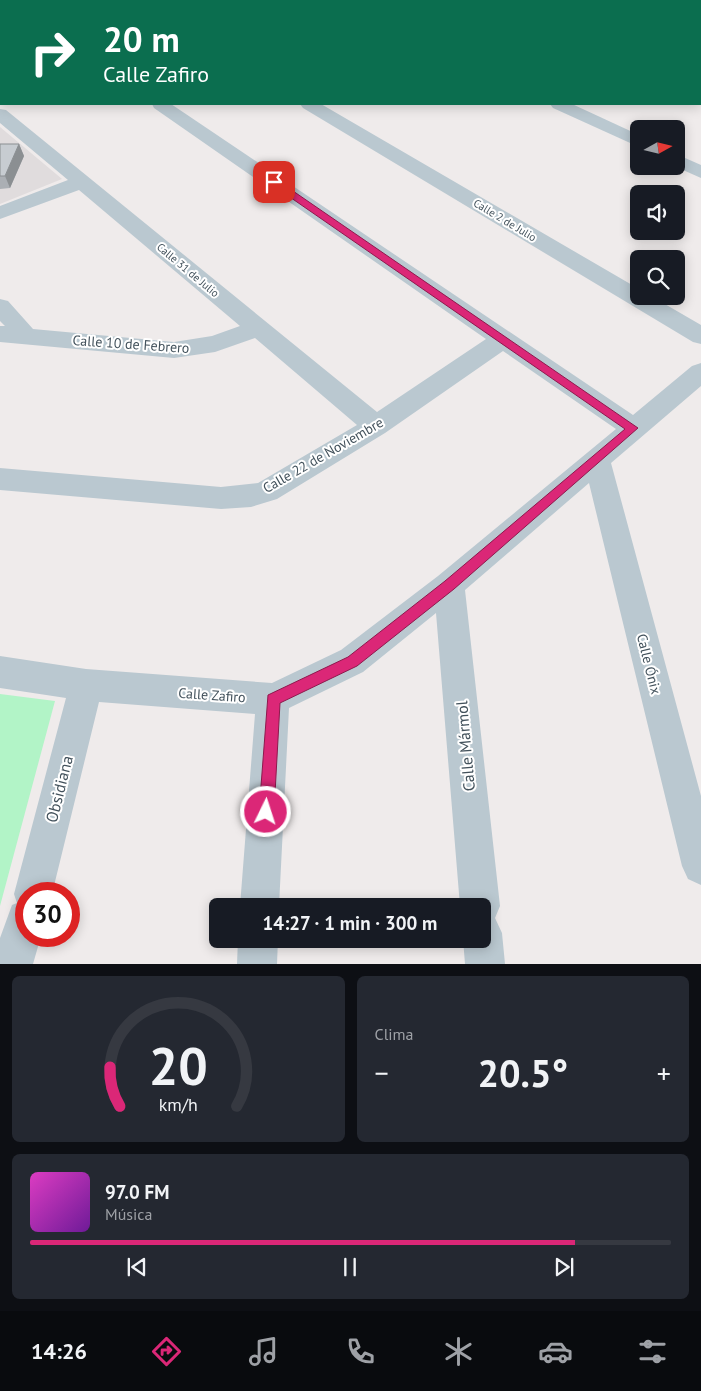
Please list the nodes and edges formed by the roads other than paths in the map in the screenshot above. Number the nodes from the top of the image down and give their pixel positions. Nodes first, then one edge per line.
1 (161, 105) edge
2 (311, 105) edge
3 (562, 105) edge
4 (0, 114) edge
5 (630, 138) edge
6 (685, 164) edge
7 (701, 172) edge
8 (81, 182) junction
9 (0, 213) edge
10 (0, 306) edge
11 (258, 328) junction
12 (0, 334) edge
13 (26, 336) junction
14 (701, 336) edge
15 (503, 339) junction
16 (701, 372) edge
17 (376, 426) junction
18 (633, 428) junction
19 (597, 462) junction
20 (0, 479) edge
21 (449, 585) junction
22 (0, 672) edge
23 (86, 685) junction
24 (273, 700) junction
25 (701, 866) edge
26 (36, 882) edge
27 (261, 898) edge
28 (479, 898) edge
29 (17, 947) edge
30 (258, 948) edge
31 (484, 948) edge
32 (12, 964) edge
33 (257, 964) edge
34 (486, 964) edge

1 - 15 street
2 - 14 street, Calle 2 de Julio
3 - 5 street
4 - 8 street, Calle 31 de Julio
6 - 7 street
8 - 9 street
8 - 11 street, Calle 31 de Julio
10 - 13 street
11 - 13 street, Calle 10 de Febrero
11 - 17 street, Calle 31 de Julio
12 - 13 street, Calle 10 de Febrero
15 - 17 street, Calle 22 de Noviembre
15 - 18 street
16 - 18 street
17 - 20 street, Calle 22 de Noviembre
18 - 19 street
19 - 21 street
19 - 25 street, Calle Ónix
21 - 24 street
21 - 28 street, Calle Mármol
22 - 23 street, Calle Zafiro
23 - 24 street, Calle Zafiro
23 - 26 street, Obsidiana
24 - 27 street
29 - 32 street
30 - 33 street
31 - 34 street

